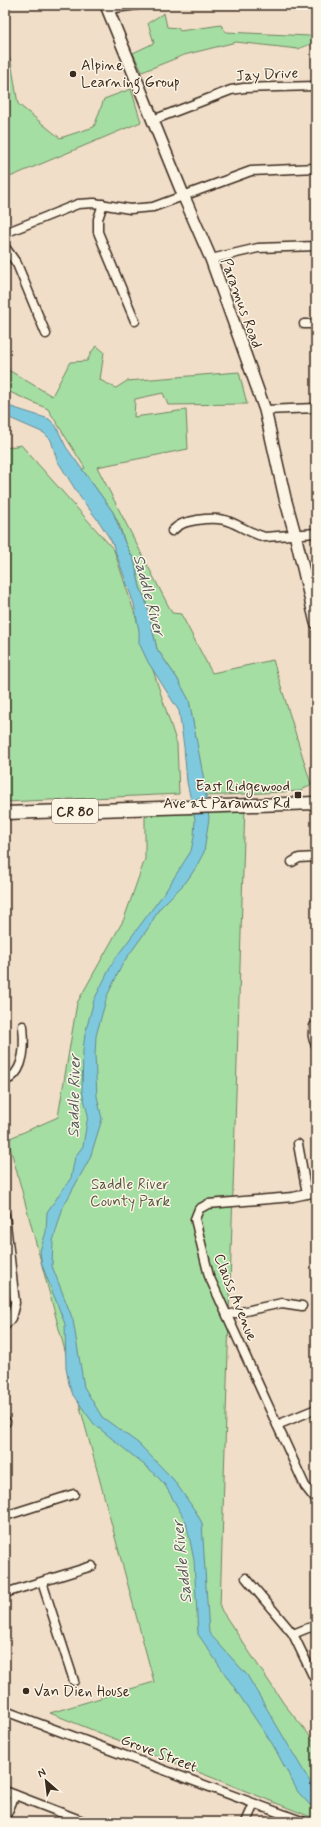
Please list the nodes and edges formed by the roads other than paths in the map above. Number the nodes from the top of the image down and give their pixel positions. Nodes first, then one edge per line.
1 (137, 5) edge
2 (107, 7) edge
3 (316, 86) edge
4 (153, 120) junction
5 (316, 168) edge
6 (184, 197) junction
7 (103, 204) junction
8 (5, 233) edge
9 (316, 246) edge
10 (5, 247) edge
11 (211, 259) junction
12 (135, 321) dead end
13 (304, 324) dead end
14 (316, 324) edge
15 (46, 334) dead end
16 (316, 408) edge
17 (266, 410) junction
18 (172, 530) dead end
19 (316, 533) edge
20 (296, 534) junction
21 (316, 623) edge
22 (316, 803) edge
23 (5, 813) edge
24 (316, 857) edge
25 (292, 862) dead end
26 (23, 1026) dead end
27 (314, 1026) dead end
28 (316, 1045) edge
29 (5, 1081) edge
30 (298, 1144) dead end
31 (316, 1192) edge
32 (307, 1194) junction
33 (5, 1215) edge
34 (302, 1306) dead end
35 (227, 1315) junction
36 (5, 1326) edge
37 (316, 1410) edge
38 (277, 1425) junction
39 (74, 1494) dead end
40 (316, 1500) edge
41 (5, 1516) edge
42 (92, 1566) dead end
43 (246, 1578) dead end
44 (42, 1582) junction
45 (5, 1593) edge
46 (316, 1626) edge
47 (293, 1634) junction
48 (74, 1681) dead end
49 (316, 1682) edge
50 (5, 1710) edge
51 (5, 1791) edge
52 (15, 1795) junction
53 (254, 1804) junction
54 (5, 1818) edge
55 (85, 1822) edge
56 (246, 1822) edge
57 (304, 1822) edge

1 - 2 street
2 - 4 main road, Paramus Road
3 - 4 street, Jay Drive
4 - 6 main road, Paramus Road
5 - 6 street
6 - 7 street
6 - 11 main road, Paramus Road
7 - 8 street
7 - 12 street
9 - 11 street
10 - 15 street
11 - 17 main road, Paramus Road
13 - 14 street
16 - 17 street
17 - 20 main road, Paramus Road
18 - 20 street
19 - 20 street
20 - 21 main road, Paramus Road
22 - 23 main road, CR 80
24 - 25 street
26 - 29 street
27 - 28 street
30 - 32 street
31 - 32 street, Clauss Avenue
32 - 35 street, Clauss Avenue
33 - 36 street
34 - 35 street
35 - 38 street, Clauss Avenue
37 - 38 street
38 - 40 street, Clauss Avenue
39 - 41 street
42 - 44 street
43 - 47 street
44 - 45 street
44 - 48 street
46 - 47 street
47 - 49 street
50 - 53 street, Grove Street
51 - 52 street
52 - 54 street
52 - 55 street
53 - 56 street
53 - 57 street, Grove Street

